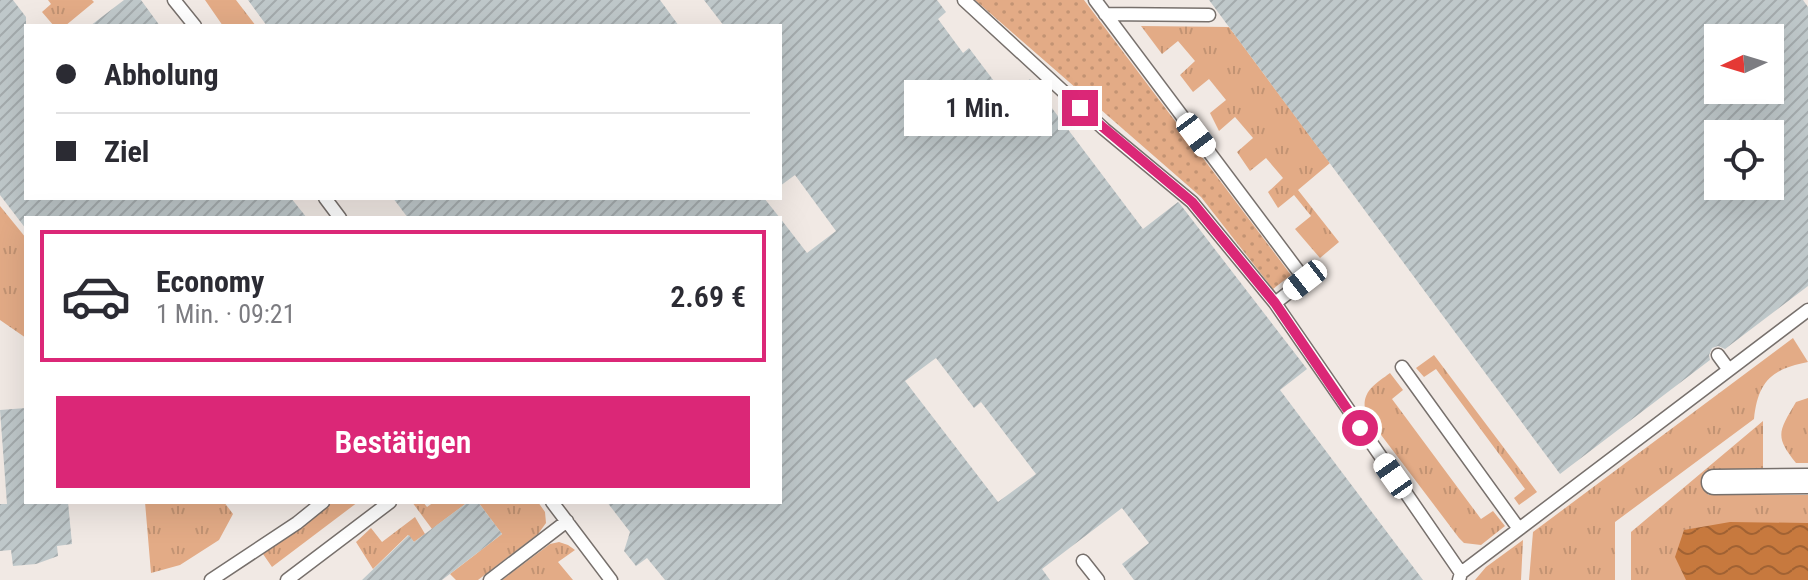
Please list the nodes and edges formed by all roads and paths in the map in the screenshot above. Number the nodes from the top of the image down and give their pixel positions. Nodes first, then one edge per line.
1 (175, 0) edge
2 (964, 0) edge
3 (1095, 0) edge
4 (1105, 14) junction
5 (1209, 15) dead end
6 (188, 24) edge
7 (1275, 303) junction
8 (1808, 310) edge
9 (1718, 355) dead end
10 (1402, 367) dead end
11 (1729, 370) junction
12 (1808, 481) edge
13 (1714, 482) dead end
14 (321, 504) edge
15 (387, 504) edge
16 (554, 504) edge
17 (567, 521) junction
18 (1519, 529) junction
19 (1083, 561) dead end
20 (1460, 576) edge
21 (220, 578) edge
22 (287, 580) edge
23 (490, 580) edge
24 (611, 580) edge
25 (1098, 580) edge

1 - 6 lane
2 - 7 lane
3 - 4 lane
4 - 5 lane
4 - 7 lane
7 - 20 lane
8 - 11 lane
9 - 11 lane
10 - 18 lane
11 - 18 lane
12 - 13 street
14 - 21 lane
15 - 22 lane
16 - 17 lane
17 - 23 lane
17 - 24 lane
18 - 20 lane
19 - 25 lane

